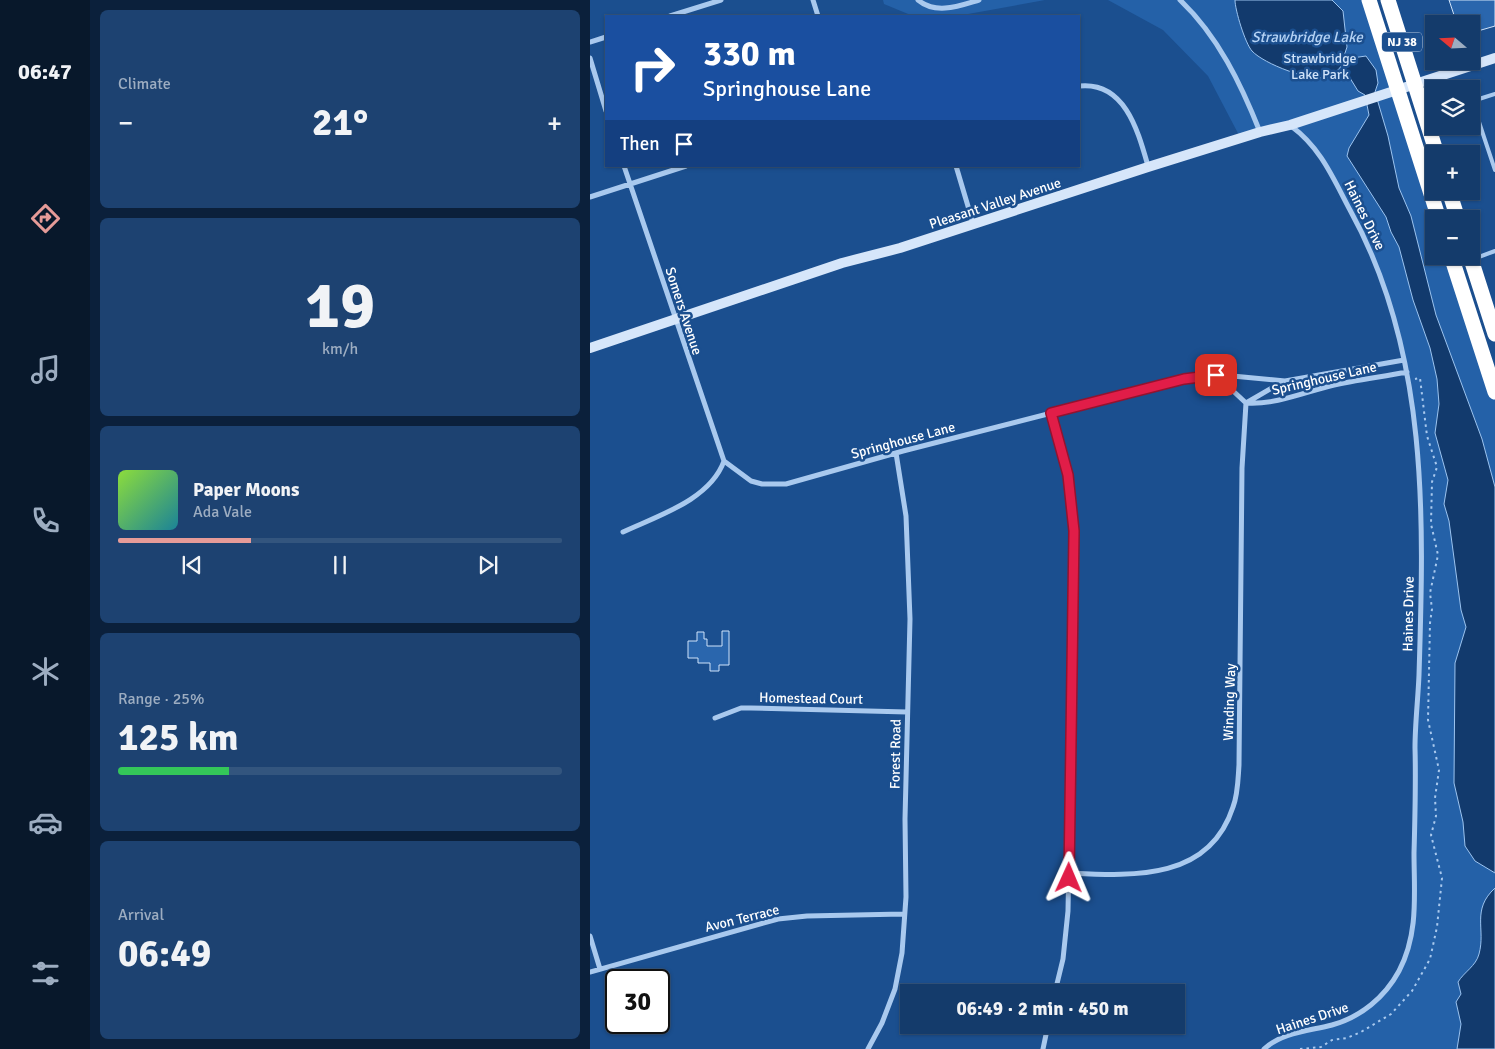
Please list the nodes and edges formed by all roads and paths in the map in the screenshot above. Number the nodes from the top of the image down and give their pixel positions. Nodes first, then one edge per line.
1 (721, 0) edge
2 (813, 0) edge
3 (918, 0) edge
4 (979, 0) edge
5 (1180, 0) edge
6 (1369, 0) edge
7 (1388, 0) edge
8 (673, 15) edge
9 (818, 15) edge
10 (605, 36) edge
11 (590, 42) edge
12 (590, 58) edge
13 (1495, 58) edge
14 (1415, 84) junction
15 (1080, 86) edge
16 (1398, 90) junction
17 (1495, 94) edge
18 (605, 108) edge
19 (1290, 125) junction
20 (1260, 132) junction
21 (1434, 145) edge
22 (624, 167) edge
23 (683, 167) edge
24 (956, 167) edge
25 (1148, 167) junction
26 (1495, 170) edge
27 (630, 184) junction
28 (590, 198) edge
29 (1436, 210) edge
30 (973, 223) junction
31 (1495, 252) edge
32 (1480, 256) edge
33 (1454, 265) edge
34 (1472, 265) edge
35 (676, 319) junction
36 (1495, 334) edge
37 (590, 348) edge
38 (1404, 360) junction
39 (1407, 372) junction
40 (1216, 375) junction
41 (1285, 381) junction
42 (1495, 392) edge
43 (1246, 403) junction
44 (1051, 413) junction
45 (896, 453) junction
46 (724, 461) junction
47 (623, 532) dead end
48 (908, 712) junction
49 (715, 718) dead end
50 (1070, 873) junction
51 (903, 914) junction
52 (590, 936) edge
53 (600, 969) junction
54 (590, 972) edge
55 (1057, 984) edge
56 (1046, 1034) edge
57 (868, 1049) edge
58 (1043, 1049) edge
59 (1264, 1049) edge

1 - 8 street
2 - 9 street
3 - 4 street
5 - 20 street
6 - 16 highway, NJ 38
7 - 14 highway, NJ 38
10 - 11 street
12 - 18 street
13 - 14 street, Pleasant Valley Avenue
14 - 16 street, Pleasant Valley Avenue
14 - 21 highway, NJ 38
15 - 25 street
16 - 19 street, Pleasant Valley Avenue
16 - 29 highway, NJ 38
17 - 26 lane
19 - 20 street, Pleasant Valley Avenue
19 - 38 street, Haines Drive
20 - 25 street, Pleasant Valley Avenue
22 - 27 street, Somers Avenue
23 - 27 street
24 - 30 street
25 - 30 street, Pleasant Valley Avenue
27 - 28 street
27 - 35 street, Somers Avenue
30 - 35 street, Pleasant Valley Avenue
31 - 32 lane
33 - 42 highway
34 - 36 highway
35 - 37 street, Pleasant Valley Avenue
35 - 46 street, Somers Avenue
38 - 39 street, Haines Drive
38 - 41 street, Springhouse Lane
39 - 43 street, Springhouse Lane
39 - 59 street, Haines Drive
40 - 41 street, Springhouse Lane
40 - 43 street
40 - 44 street, Springhouse Lane
41 - 43 street, Springhouse Lane
43 - 50 street, Winding Way
44 - 45 street, Springhouse Lane
44 - 50 street
45 - 46 street, Springhouse Lane
45 - 48 street, Forest Road
46 - 47 street
48 - 49 street, Homestead Court
48 - 51 street, Forest Road
50 - 55 street
51 - 53 street, Avon Terrace
51 - 57 street, Forest Road
52 - 53 street
53 - 54 street, Avon Terrace
56 - 58 street

